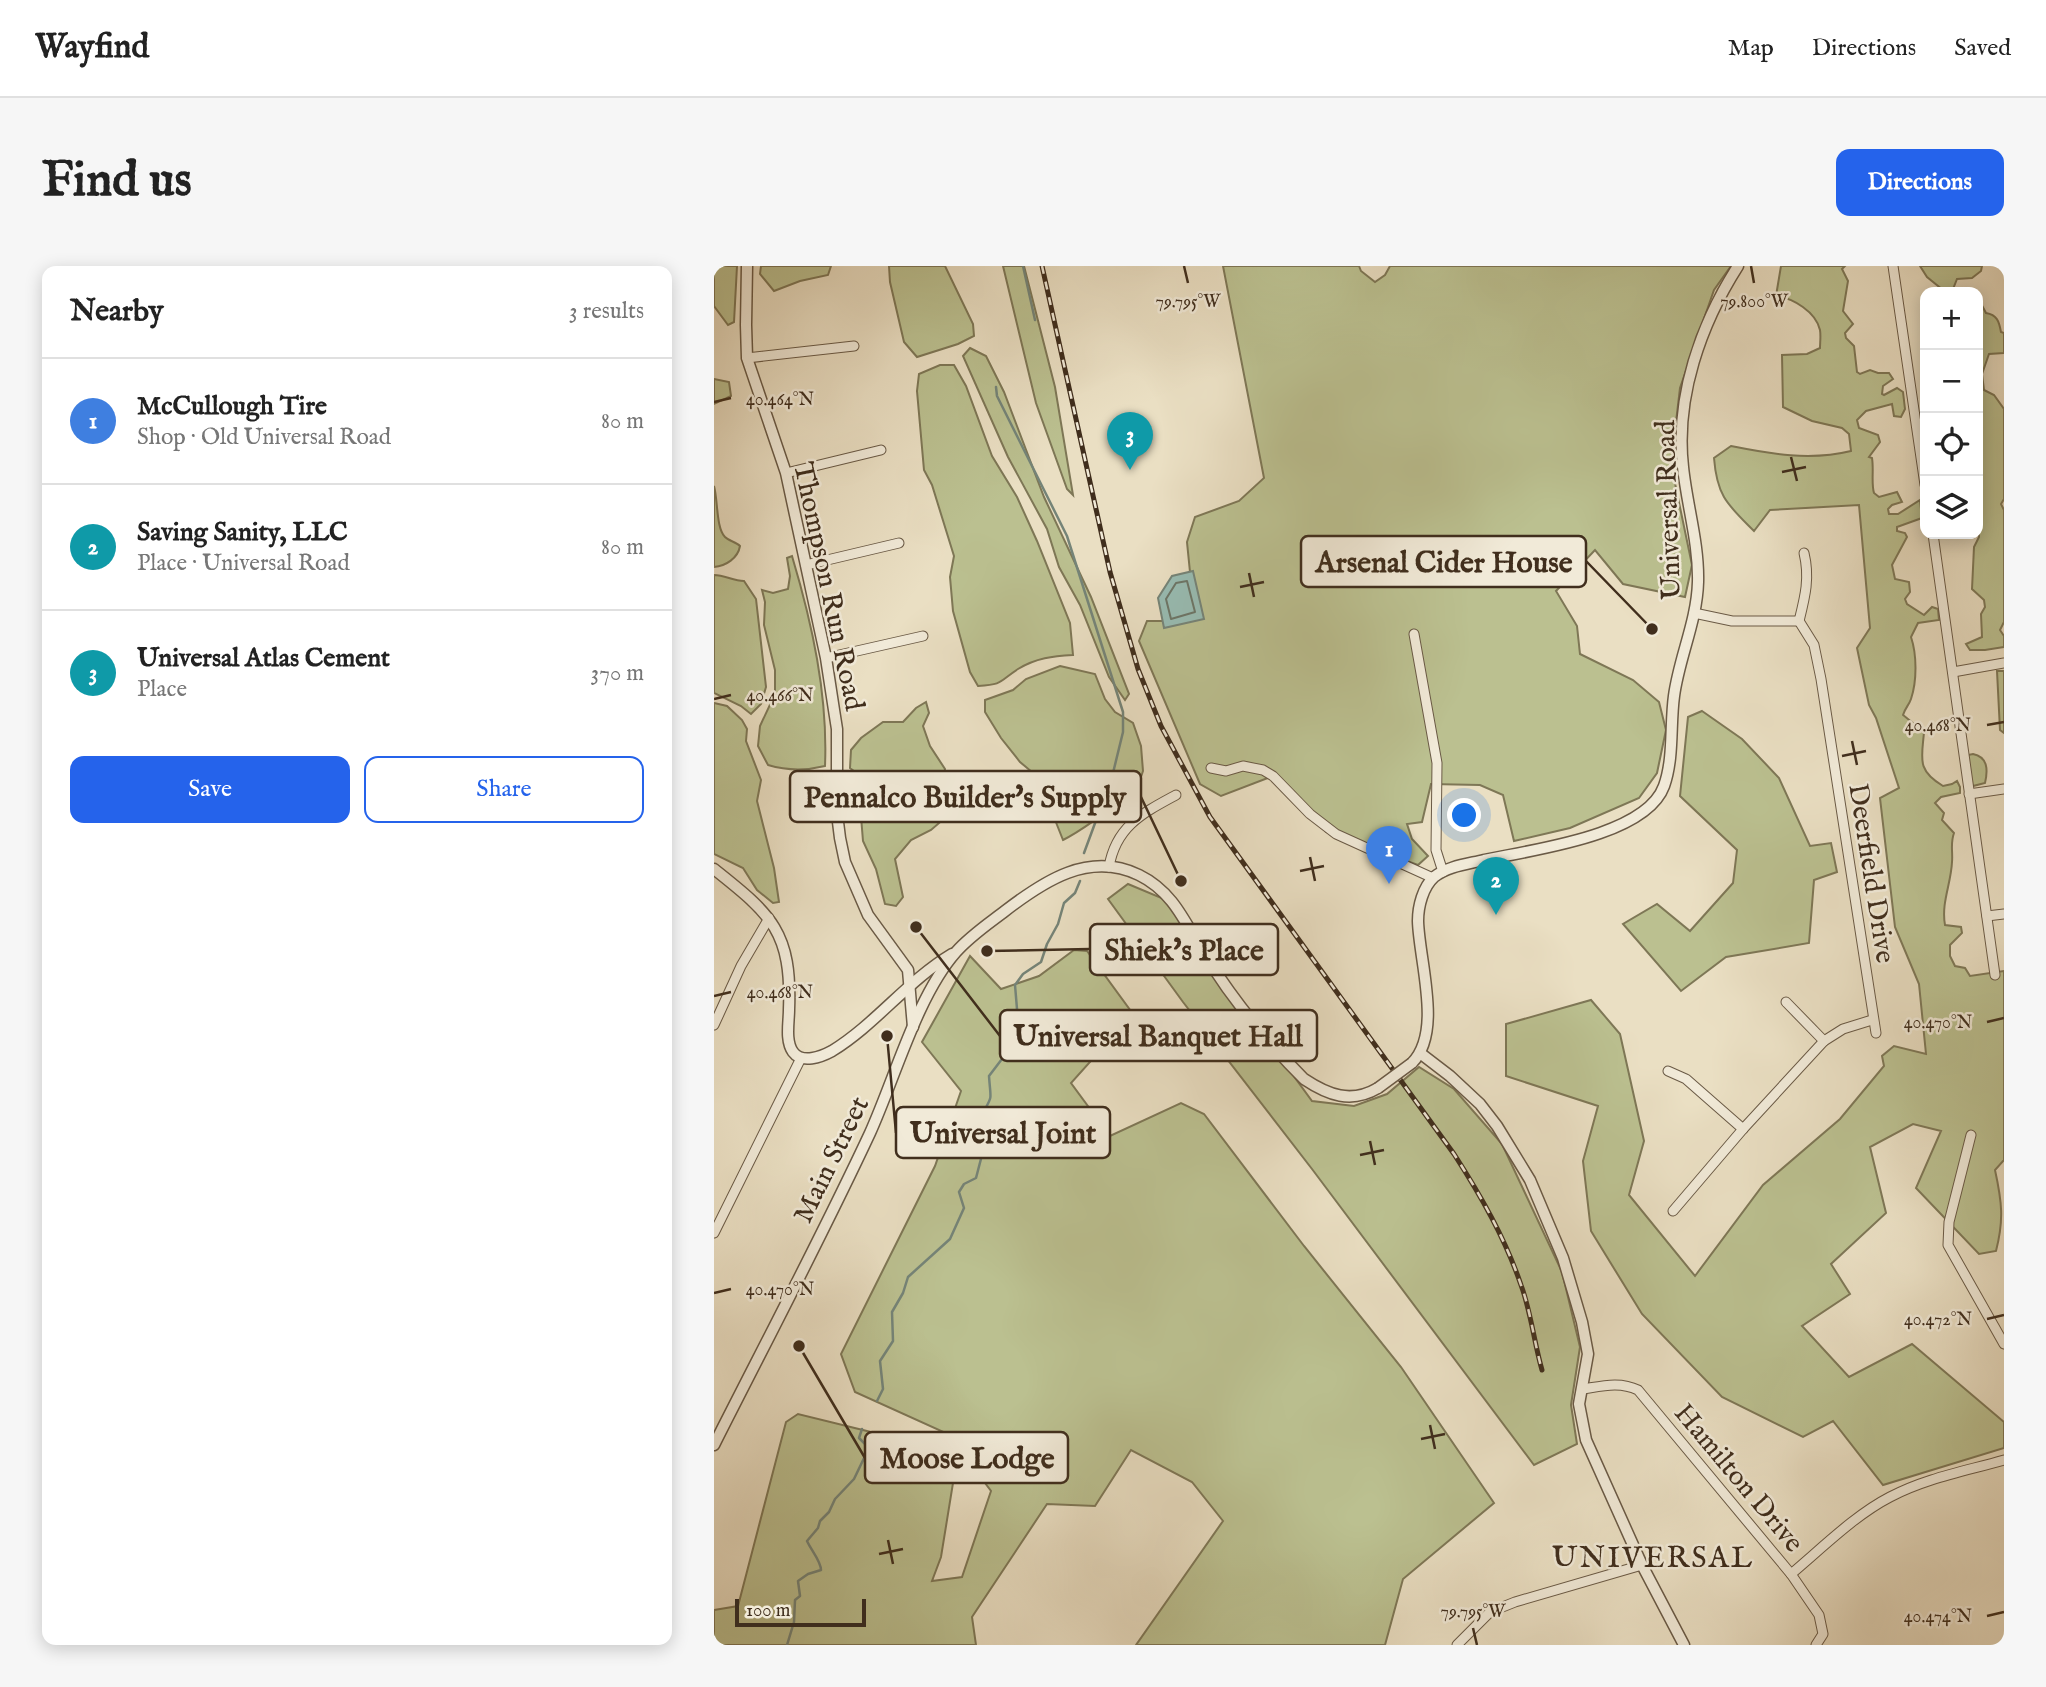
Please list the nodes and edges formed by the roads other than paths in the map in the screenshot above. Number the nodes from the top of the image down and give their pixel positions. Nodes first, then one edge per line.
1 (747, 266) edge
2 (1738, 266) edge
3 (1893, 266) edge
4 (854, 346) dead end
5 (747, 358) junction
6 (881, 450) dead end
7 (786, 473) junction
8 (1924, 476) edge
9 (1934, 539) edge
10 (898, 543) dead end
11 (1804, 554) dead end
12 (806, 565) junction
13 (1694, 613) junction
14 (1799, 621) junction
15 (1414, 634) dead end
16 (923, 636) dead end
17 (825, 658) junction
18 (2004, 663) edge
19 (1953, 672) junction
20 (1211, 768) dead end
21 (2004, 789) edge
22 (1969, 794) junction
23 (1176, 795) dead end
24 (1109, 867) junction
25 (714, 869) edge
26 (1438, 875) junction
27 (2004, 914) edge
28 (1987, 916) junction
29 (769, 918) junction
30 (956, 952) junction
31 (1995, 975) dead end
32 (910, 984) junction
33 (1786, 1002) dead end
34 (1872, 1020) junction
35 (714, 1025) edge
36 (913, 1028) junction
37 (1876, 1033) dead end
38 (1824, 1041) junction
39 (1420, 1053) junction
40 (801, 1058) junction
41 (1668, 1071) dead end
42 (1743, 1129) junction
43 (1971, 1135) dead end
44 (1673, 1211) dead end
45 (714, 1233) edge
46 (2004, 1344) edge
47 (1583, 1388) junction
48 (714, 1446) edge
49 (2004, 1460) edge
50 (1642, 1565) junction
51 (1791, 1574) junction
52 (1457, 1645) edge
53 (1684, 1645) edge
54 (1816, 1645) edge

1 - 5 street, Thompson Run Road
2 - 13 street, Universal Road
3 - 8 street
4 - 5 street
5 - 7 street, Thompson Run Road
6 - 7 street
7 - 12 street, Thompson Run Road
9 - 19 street
10 - 12 street
11 - 14 street
12 - 17 street, Thompson Run Road
13 - 14 street
13 - 26 street, Universal Road
14 - 34 street, Deerfield Drive
15 - 26 street
16 - 17 street
17 - 32 street, Thompson Run Road
18 - 19 street
19 - 22 street
20 - 26 street
21 - 22 street
22 - 28 street
23 - 24 street
24 - 30 street, Main Street
24 - 39 street, Main Street, bridge
25 - 29 street
26 - 39 street
27 - 28 street
28 - 31 street
29 - 35 street
29 - 40 street
30 - 32 street
30 - 36 street, Main Street
32 - 36 street, Thompson Run Road
32 - 40 street
33 - 38 street
34 - 37 street, Deerfield Drive
34 - 38 street
36 - 48 street, Main Street
38 - 42 street
39 - 47 street
40 - 45 street
41 - 42 street
42 - 44 street
43 - 46 street
47 - 50 street
47 - 51 street, Hamilton Drive
49 - 51 street
50 - 52 street
50 - 53 street
51 - 54 street, Hamilton Drive

